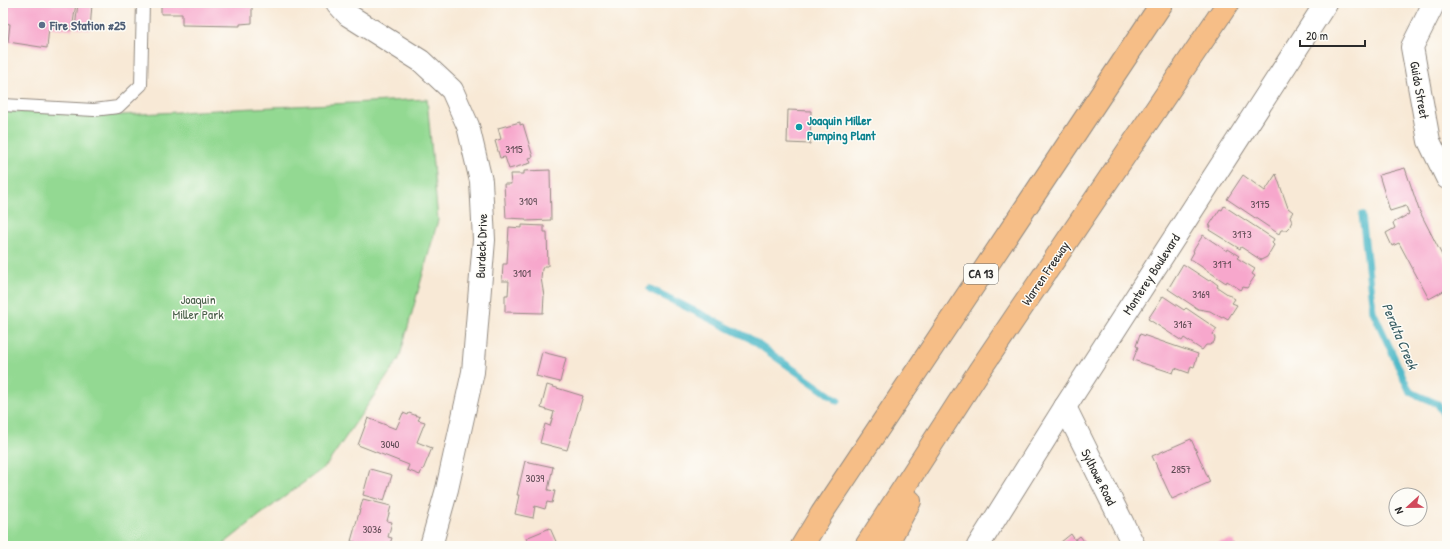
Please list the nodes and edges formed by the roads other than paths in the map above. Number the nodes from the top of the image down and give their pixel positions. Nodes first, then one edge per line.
1 (144, 3) edge
2 (337, 3) edge
3 (1162, 3) edge
4 (1228, 3) edge
5 (1326, 3) edge
6 (1434, 3) edge
7 (3, 105) edge
8 (1447, 178) edge
9 (979, 371) junction
10 (1065, 407) junction
11 (432, 546) edge
12 (802, 546) edge
13 (866, 546) edge
14 (886, 546) edge
15 (978, 546) edge
16 (1134, 546) edge

1 - 7 lane
2 - 11 street, Burdeck Drive
3 - 12 highway, CA 13
4 - 9 highway, Warren Freeway
5 - 10 street, Monterey Boulevard
6 - 8 street, Guido Street
9 - 13 highway, Warren Freeway
9 - 14 highway
10 - 15 street, Monterey Boulevard
10 - 16 street, Sylhowe Road

